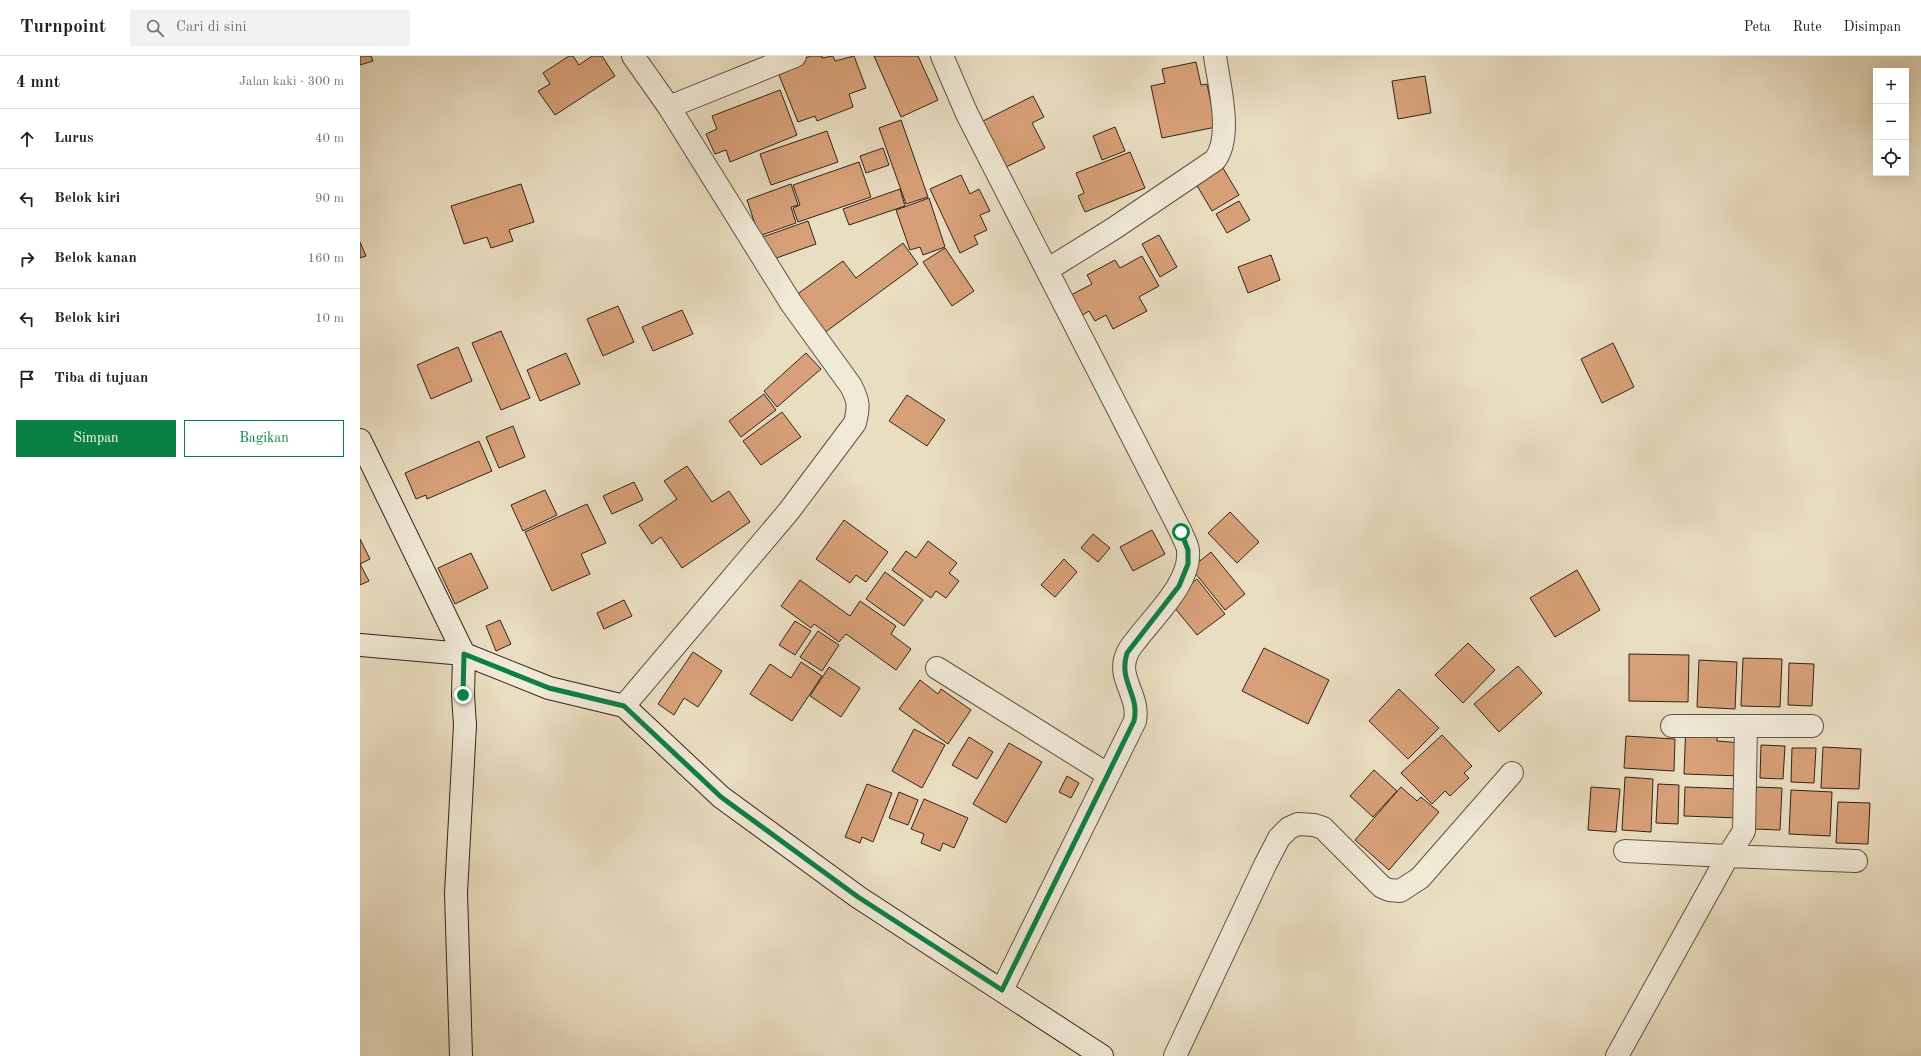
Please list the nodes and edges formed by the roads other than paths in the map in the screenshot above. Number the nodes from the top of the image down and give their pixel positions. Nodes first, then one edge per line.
1 (633, 56) edge
2 (795, 56) edge
3 (942, 56) edge
4 (1215, 56) edge
5 (669, 107) junction
6 (1047, 270) junction
7 (360, 440) edge
8 (360, 645) edge
9 (464, 654) junction
10 (937, 668) dead end
11 (624, 706) junction
12 (1672, 726) dead end
13 (1746, 726) junction
14 (1812, 726) dead end
15 (1512, 773) dead end
16 (1107, 774) junction
17 (1624, 851) dead end
18 (1728, 856) junction
19 (1856, 860) dead end
20 (1002, 990) junction
21 (461, 1056) edge
22 (1102, 1056) edge
23 (1175, 1056) edge
24 (1617, 1056) edge

1 - 5 street
2 - 5 street
3 - 6 street
4 - 6 street
5 - 11 street
6 - 16 street
7 - 9 street
8 - 9 street
9 - 11 street
9 - 21 street
10 - 16 street
11 - 20 street
12 - 13 street
13 - 14 street
13 - 18 street
15 - 23 street
16 - 20 street
17 - 18 street
18 - 19 street
18 - 24 street
20 - 22 street

